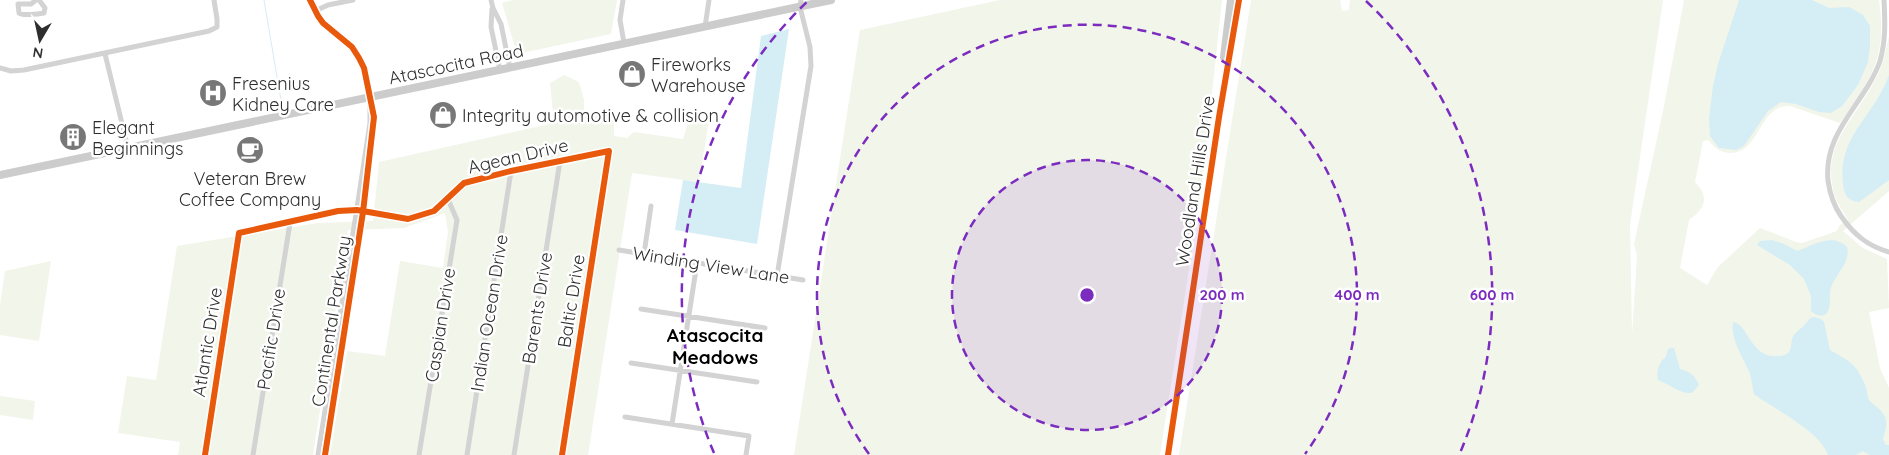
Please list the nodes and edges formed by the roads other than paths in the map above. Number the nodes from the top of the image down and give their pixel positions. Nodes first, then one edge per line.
1 (38, 0) edge
2 (214, 0) edge
3 (310, 0) edge
4 (353, 0) edge
5 (490, 0) edge
6 (622, 0) edge
7 (709, 0) edge
8 (831, 0) edge
9 (1231, 0) edge
10 (1239, 0) edge
11 (1884, 0) edge
12 (801, 3) edge
13 (492, 8) junction
14 (315, 11) junction
15 (705, 27) junction
16 (624, 43) junction
17 (105, 54) junction
18 (0, 68) edge
19 (510, 68) junction
20 (500, 70) junction
21 (370, 98) junction
22 (374, 117) junction
23 (1219, 117) junction
24 (370, 123) junction
25 (128, 148) junction
26 (609, 151) joint
27 (560, 161) junction
28 (511, 171) junction
29 (0, 175) edge
30 (447, 197) junction
31 (651, 206) dead end
32 (357, 210) junction
33 (363, 212) junction
34 (290, 222) junction
35 (239, 233) joint
36 (619, 250) dead end
37 (1889, 252) edge
38 (644, 254) junction
39 (697, 263) junction
40 (777, 276) junction
41 (804, 280) dead end
42 (641, 309) dead end
43 (689, 316) junction
44 (765, 328) dead end
45 (632, 363) dead end
46 (681, 370) junction
47 (757, 382) dead end
48 (625, 417) dead end
49 (672, 424) junction
50 (205, 455) edge
51 (253, 455) edge
52 (318, 455) edge
53 (324, 455) edge
54 (419, 455) edge
55 (467, 455) edge
56 (514, 455) edge
57 (562, 455) edge
58 (746, 455) edge
59 (1168, 455) edge

1 - 1 street
2 - 17 street
3 - 14 street
4 - 14 street
5 - 13 street
6 - 16 street
7 - 15 street
8 - 12 main road, Atascocita Road
9 - 23 main road, Woodland Hills Drive
10 - 23 main road, Woodland Hills Drive
11 - 37 street
12 - 15 main road, Atascocita Road
12 - 40 street
13 - 19 street
13 - 20 street
14 - 21 street
15 - 16 main road, Atascocita Road
16 - 19 main road, Atascocita Road
17 - 18 street
17 - 25 street
19 - 20 main road, Atascocita Road
20 - 21 main road, Atascocita Road
21 - 22 street, Continental Parkway
21 - 24 street, Continental Parkway
21 - 25 main road, Atascocita Road
22 - 24 street
22 - 33 street, Continental Parkway
23 - 59 main road, Woodland Hills Drive
24 - 32 street, Continental Parkway
25 - 29 main road, Atascocita Road
26 - 27 street, Agean Drive
26 - 57 street, Baltic Drive
27 - 28 street, Agean Drive
27 - 56 street, Barents Drive
28 - 30 street, Agean Drive
28 - 55 street, Indian Ocean Drive
30 - 33 street, Agean Drive
30 - 54 street, Caspian Drive
31 - 38 street
32 - 33 street, Agean Drive
32 - 34 street, Agean Drive
32 - 52 street, Continental Parkway
33 - 53 street, Continental Parkway
34 - 35 street, Agean Drive
34 - 51 street, Pacific Drive
35 - 50 street, Atlantic Drive
36 - 38 street, Winding View Lane
38 - 39 street, Winding View Lane
39 - 40 street, Winding View Lane
39 - 43 street
40 - 41 street, Winding View Lane
42 - 43 street
43 - 44 street
43 - 46 street
45 - 46 street
46 - 47 street
46 - 49 street
48 - 49 street
49 - 58 street

